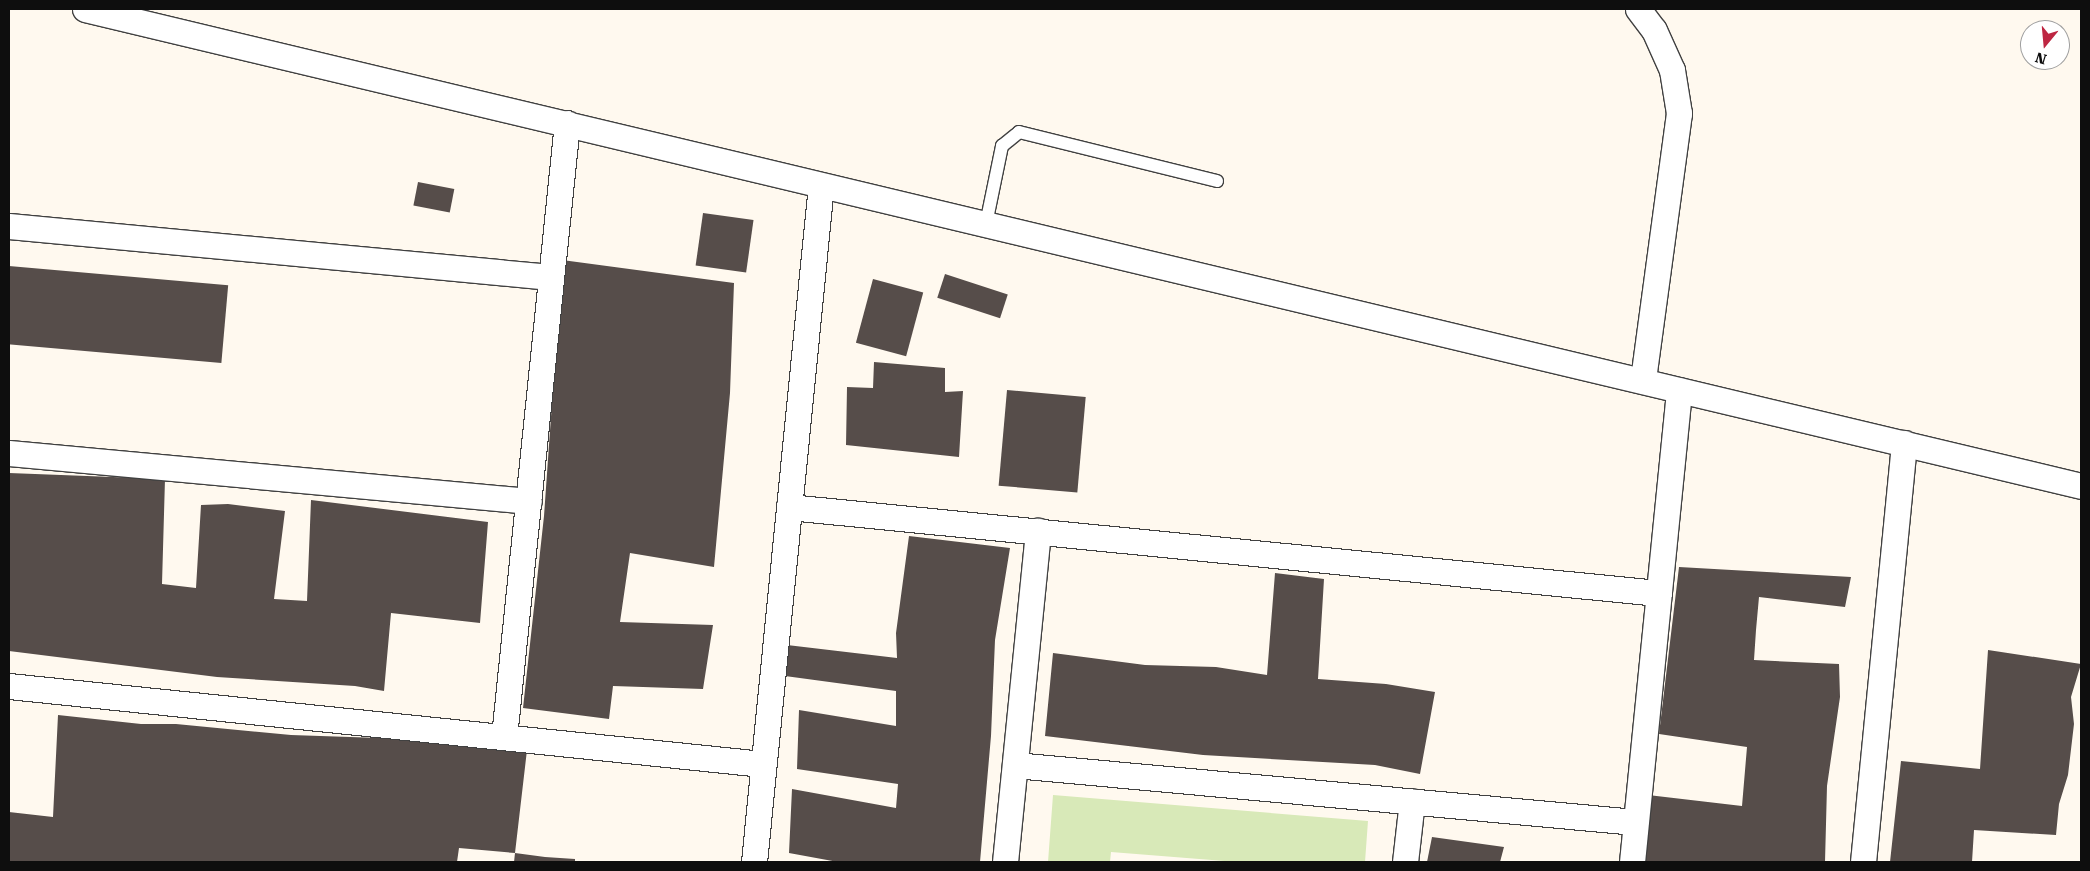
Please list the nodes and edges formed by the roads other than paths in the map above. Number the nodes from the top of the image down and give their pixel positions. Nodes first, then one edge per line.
1 (85, 9) edge
2 (1638, 9) edge
3 (567, 124) junction
4 (1217, 181) dead end
5 (821, 185) junction
6 (986, 224) junction
7 (9, 226) edge
8 (551, 277) junction
9 (1643, 381) junction
10 (1679, 390) junction
11 (1904, 443) junction
12 (9, 453) edge
13 (2081, 486) edge
14 (529, 501) junction
15 (789, 507) junction
16 (1038, 531) junction
17 (1659, 593) junction
18 (9, 686) edge
19 (504, 738) junction
20 (763, 764) junction
21 (1015, 765) junction
22 (1412, 801) junction
23 (1635, 822) junction
24 (754, 862) edge
25 (1006, 862) edge
26 (1405, 862) edge
27 (1632, 862) edge
28 (1863, 862) edge

1 - 3 street
2 - 9 street
3 - 5 street
3 - 8 street
4 - 6 lane
5 - 6 street
5 - 15 street
6 - 9 street
7 - 8 street
8 - 14 street
9 - 10 street
10 - 11 street
10 - 17 street
11 - 13 street
11 - 28 street
12 - 14 street
14 - 19 street
15 - 16 street
15 - 20 street
16 - 17 street
16 - 21 street
17 - 23 street
18 - 19 street
19 - 20 street
20 - 24 street
21 - 22 street
21 - 25 street
22 - 23 street
22 - 26 street
23 - 27 street

